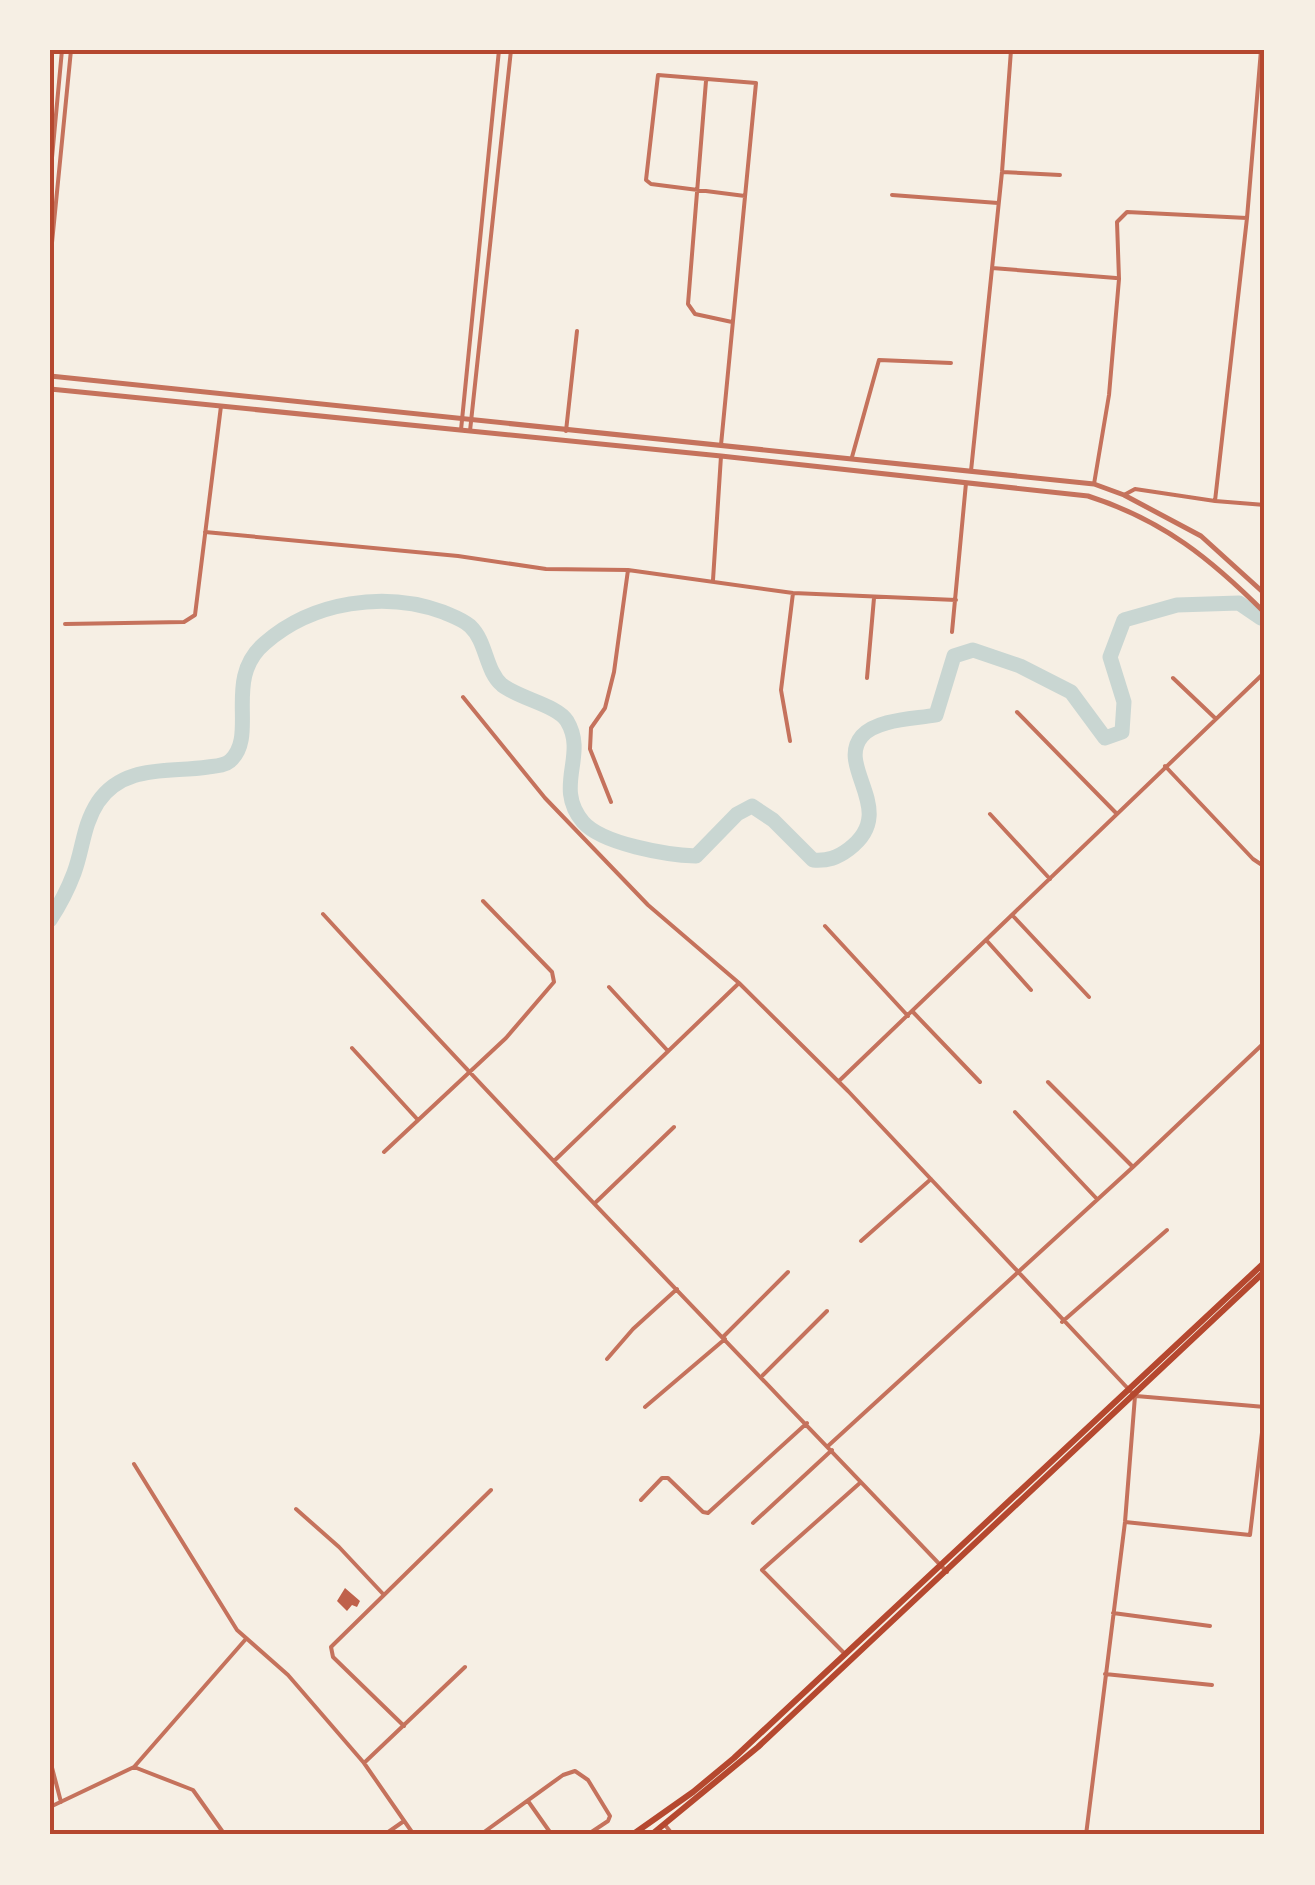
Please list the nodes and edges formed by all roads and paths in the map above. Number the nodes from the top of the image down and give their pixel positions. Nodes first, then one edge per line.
1 (62, 50) edge
2 (71, 50) edge
3 (499, 50) edge
4 (511, 50) edge
5 (1011, 50) edge
6 (1260, 50) edge
7 (60, 77) junction
8 (68, 78) junction
9 (706, 81) junction
10 (1002, 172) junction
11 (1060, 174) dead end
12 (50, 179) edge
13 (696, 190) junction
14 (892, 195) dead end
15 (745, 196) junction
16 (998, 203) junction
17 (1248, 218) junction
18 (50, 262) edge
19 (992, 268) junction
20 (1119, 278) junction
21 (732, 322) junction
22 (578, 331) dead end
23 (951, 363) dead end
24 (50, 376) edge
25 (50, 389) edge
26 (221, 406) junction
27 (462, 420) junction
28 (471, 422) junction
29 (461, 430) junction
30 (470, 430) junction
31 (566, 431) junction
32 (722, 445) junction
33 (720, 456) junction
34 (852, 457) junction
35 (971, 471) junction
36 (966, 482) junction
37 (1094, 484) junction
38 (1124, 495) junction
39 (1214, 501) junction
40 (1265, 505) edge
41 (206, 532) junction
42 (628, 570) junction
43 (1241, 572) junction
44 (713, 580) junction
45 (1234, 583) junction
46 (793, 593) junction
47 (1265, 594) edge
48 (874, 598) junction
49 (956, 600) junction
50 (1264, 612) edge
51 (65, 624) dead end
52 (952, 632) dead end
53 (1265, 672) edge
54 (867, 678) dead end
55 (1173, 678) dead end
56 (463, 697) dead end
57 (1017, 712) dead end
58 (1215, 718) junction
59 (790, 741) dead end
60 (1165, 766) junction
61 (611, 802) dead end
62 (990, 814) dead end
63 (1117, 814) junction
64 (1265, 867) edge
65 (1050, 879) junction
66 (482, 901) dead end
67 (323, 914) dead end
68 (1013, 916) junction
69 (825, 926) dead end
70 (987, 941) junction
71 (739, 984) junction
72 (610, 988) dead end
73 (1031, 990) dead end
74 (1090, 997) dead end
75 (910, 1013) junction
76 (1265, 1042) edge
77 (352, 1048) dead end
78 (668, 1051) junction
79 (468, 1073) junction
80 (838, 1082) junction
81 (980, 1082) dead end
82 (1048, 1082) dead end
83 (1015, 1112) dead end
84 (418, 1120) junction
85 (674, 1127) dead end
86 (384, 1152) dead end
87 (554, 1161) junction
88 (1134, 1167) junction
89 (931, 1179) junction
90 (1098, 1200) junction
91 (595, 1202) junction
92 (1167, 1230) dead end
93 (861, 1241) dead end
94 (1265, 1262) edge
95 (788, 1272) dead end
96 (1265, 1272) edge
97 (1018, 1273) junction
98 (677, 1289) junction
99 (827, 1312) dead end
100 (1062, 1322) junction
101 (724, 1338) junction
102 (607, 1359) dead end
103 (762, 1376) junction
104 (1132, 1393) junction
105 (645, 1408) dead end
106 (807, 1424) junction
107 (830, 1448) junction
108 (134, 1464) dead end
109 (861, 1482) junction
110 (491, 1490) dead end
111 (640, 1500) dead end
112 (296, 1509) dead end
113 (1125, 1522) junction
114 (754, 1523) dead end
115 (940, 1565) junction
116 (947, 1572) junction
117 (384, 1595) junction
118 (1113, 1614) junction
119 (1210, 1626) dead end
120 (245, 1640) junction
121 (845, 1654) junction
122 (465, 1667) dead end
123 (1106, 1674) junction
124 (1212, 1685) dead end
125 (404, 1726) junction
126 (50, 1760) edge
127 (364, 1763) junction
128 (134, 1767) junction
129 (528, 1801) junction
130 (61, 1802) junction
131 (50, 1808) edge
132 (404, 1821) junction
133 (666, 1825) junction
134 (225, 1835) edge
135 (384, 1835) edge
136 (414, 1835) edge
137 (481, 1835) edge
138 (552, 1835) edge
139 (587, 1835) edge
140 (632, 1835) edge
141 (651, 1835) edge
142 (673, 1835) edge
143 (1086, 1835) edge

1 - 7 street
2 - 8 street
3 - 27 street
4 - 28 street
5 - 10 street
6 - 17 street
7 - 8 street
7 - 12 street
8 - 18 street
9 - 13 street
9 - 13 street
9 - 15 street
10 - 11 street
10 - 16 street
13 - 15 street
13 - 21 street
14 - 16 street
15 - 21 street
16 - 19 street
17 - 20 street
17 - 39 street
19 - 20 street
19 - 35 street
20 - 37 street
21 - 32 street
22 - 31 street
23 - 34 street
24 - 27 street
25 - 26 street
26 - 29 street
26 - 41 street
27 - 28 street
27 - 29 street
28 - 30 street
28 - 31 street
29 - 30 street
30 - 33 street
31 - 32 street
32 - 34 street
33 - 36 street
33 - 44 street
34 - 35 street
35 - 37 street
36 - 45 street
36 - 49 street
37 - 38 street
38 - 39 street
38 - 43 street
39 - 40 street
41 - 42 street
41 - 51 street
42 - 44 street
42 - 61 street
43 - 45 street
43 - 47 street
44 - 46 street
45 - 50 street
46 - 48 street
46 - 59 street
48 - 49 street
48 - 54 street
49 - 52 street
53 - 58 street
55 - 58 street
56 - 71 street
57 - 63 street
58 - 60 street
60 - 63 street
60 - 64 street
62 - 65 street
63 - 65 street
65 - 68 street
66 - 79 street
67 - 79 street
68 - 70 street
68 - 74 street
69 - 75 street
70 - 73 street
70 - 75 street
71 - 78 street
71 - 80 street
72 - 78 street
75 - 80 street
75 - 81 street
76 - 88 street
77 - 84 street
78 - 87 street
79 - 84 street
79 - 87 street
80 - 89 street
82 - 88 street
83 - 90 street
84 - 86 street
85 - 91 street
87 - 91 street
88 - 90 street
89 - 93 street
89 - 97 street
90 - 97 street
91 - 98 street
92 - 100 street
94 - 104 main road
95 - 101 street
96 - 104 main road
97 - 100 street
97 - 107 street
98 - 101 street
98 - 102 street
99 - 103 street
100 - 104 street
101 - 103 street
101 - 105 street
103 - 106 street
104 - 113 street
104 - 113 street
104 - 115 main road
104 - 116 main road
106 - 107 street
106 - 111 street
107 - 109 street
107 - 114 street
108 - 120 street
109 - 115 street
109 - 121 street
110 - 117 street
112 - 117 street
113 - 118 street
115 - 116 street
115 - 121 main road
116 - 133 main road
117 - 125 street
118 - 119 street
118 - 123 street
120 - 127 street
120 - 128 street
121 - 140 main road
122 - 125 street
123 - 124 street
123 - 143 street
125 - 127 street
126 - 130 street
127 - 132 street
128 - 130 street
128 - 134 street
129 - 137 street
129 - 138 street
129 - 139 street
130 - 131 street
132 - 135 street
132 - 136 street
133 - 141 main road
133 - 142 street

